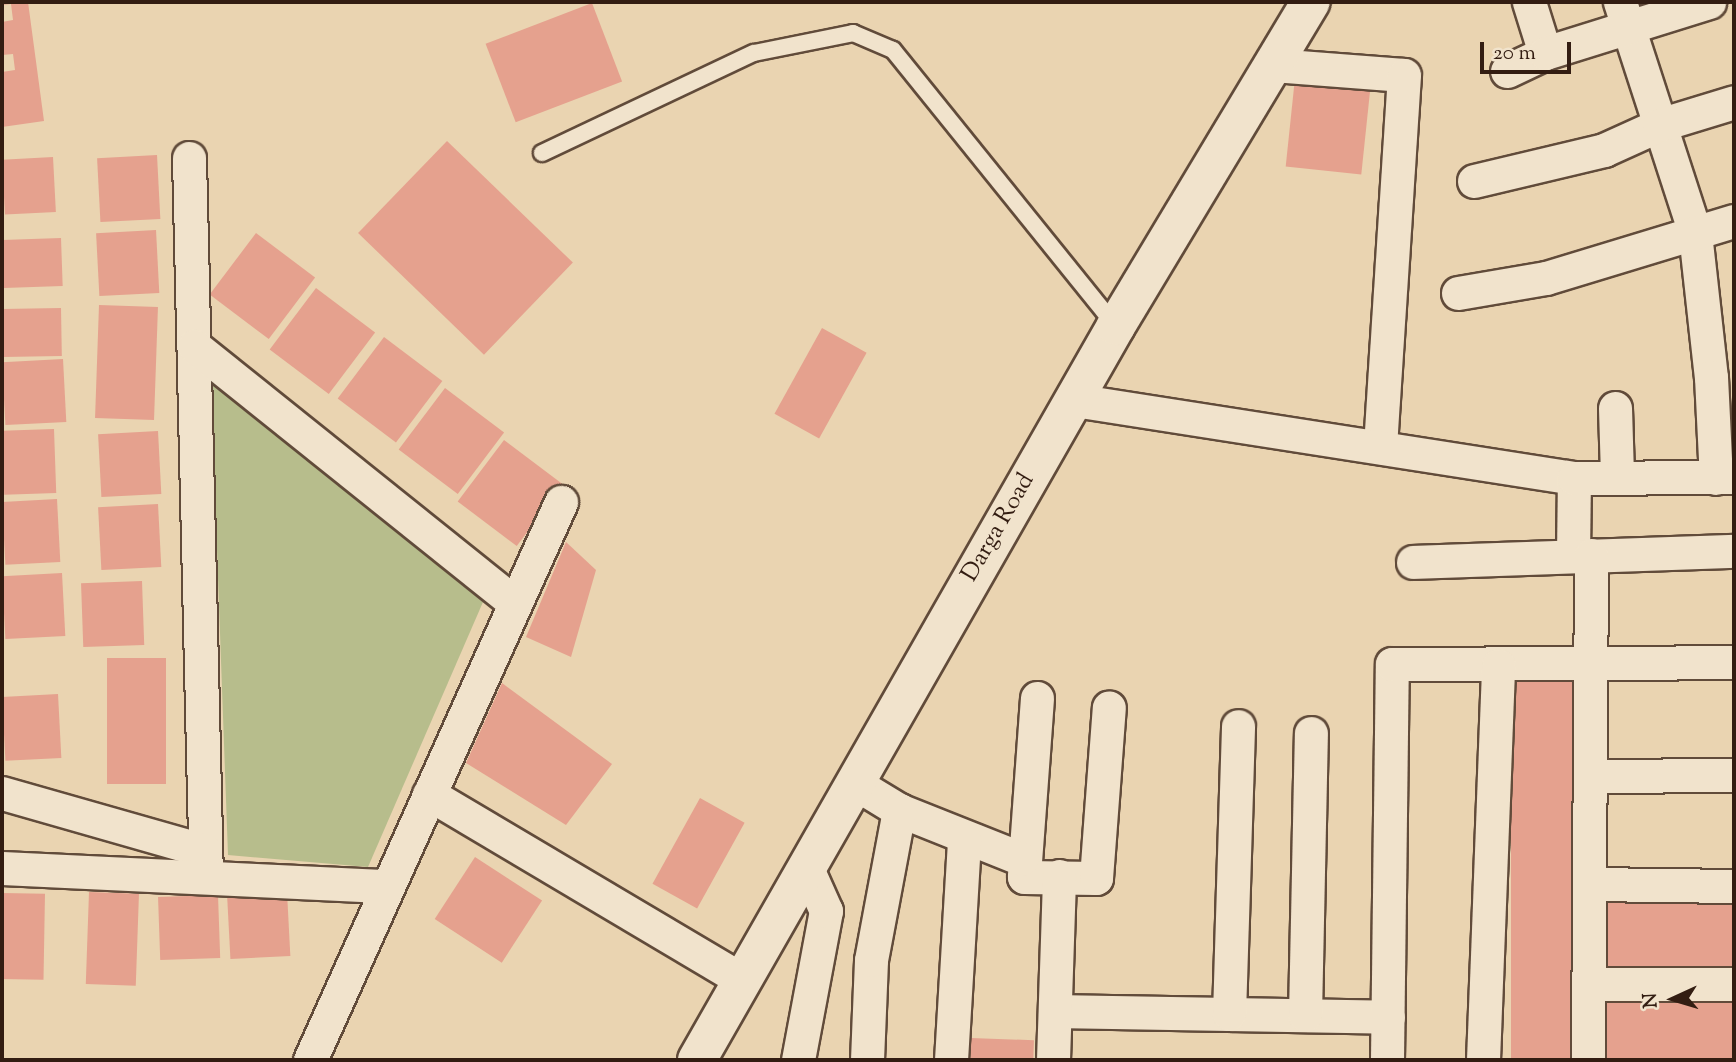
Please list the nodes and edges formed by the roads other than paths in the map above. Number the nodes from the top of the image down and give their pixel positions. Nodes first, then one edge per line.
1 (1311, 2) edge
2 (1529, 2) edge
3 (1709, 2) edge
4 (1625, 14) edge
5 (1545, 53) junction
6 (1273, 65) junction
7 (1507, 71) dead end
8 (1734, 102) edge
9 (1659, 125) junction
10 (542, 153) dead end
11 (189, 158) dead end
12 (1474, 181) dead end
13 (1734, 221) edge
14 (1695, 233) junction
15 (1458, 293) dead end
16 (1116, 326) junction
17 (194, 346) junction
18 (1723, 376) edge
19 (1073, 400) junction
20 (1615, 408) dead end
21 (1381, 447) junction
22 (1617, 477) junction
23 (1725, 477) edge
24 (1574, 478) junction
25 (561, 502) dead end
26 (1734, 551) edge
27 (1582, 556) junction
28 (1413, 562) dead end
29 (515, 603) junction
30 (1593, 662) junction
31 (1734, 662) edge
32 (1498, 665) junction
33 (1037, 698) dead end
34 (1109, 707) dead end
35 (1238, 726) dead end
36 (1311, 733) dead end
37 (1734, 775) edge
38 (1592, 776) junction
39 (853, 782) junction
40 (2, 793) edge
41 (429, 794) junction
42 (899, 810) junction
43 (964, 838) junction
44 (1022, 859) junction
45 (206, 864) junction
46 (806, 866) junction
47 (2, 869) edge
48 (1059, 876) junction
49 (1591, 884) junction
50 (388, 886) junction
51 (1734, 886) edge
52 (741, 980) junction
53 (1589, 984) junction
54 (1734, 984) edge
55 (1055, 1011) junction
56 (1229, 1014) junction
57 (1305, 1015) junction
58 (1388, 1017) junction
59 (310, 1060) edge
60 (697, 1060) edge
61 (798, 1060) edge
62 (867, 1060) edge
63 (951, 1060) edge
64 (1053, 1060) edge
65 (1387, 1060) edge
66 (1483, 1060) edge
67 (1588, 1060) edge

1 - 6 street, Darga Road
2 - 5 street
3 - 4 street
4 - 5 street
4 - 9 street
5 - 7 street
6 - 16 street, Darga Road
6 - 21 street
8 - 9 street
9 - 12 street
9 - 14 street
10 - 16 lane
11 - 17 street
13 - 14 street
14 - 15 street
14 - 18 street
16 - 19 street, Darga Road
17 - 29 street
17 - 45 street
18 - 23 street
19 - 21 street
19 - 39 street, Darga Road
20 - 22 street
21 - 24 street
22 - 23 street
22 - 24 street
24 - 27 street
25 - 29 street
26 - 27 street
27 - 28 street
27 - 30 street
29 - 41 street
30 - 31 street
30 - 32 street
30 - 38 street
32 - 58 street
32 - 66 street
33 - 44 street
34 - 48 street
35 - 56 street
36 - 57 street
37 - 38 street
38 - 49 street
39 - 42 street
39 - 46 street, Darga Road
40 - 45 street
41 - 50 street
41 - 52 street
42 - 43 street
42 - 62 street
43 - 44 street
43 - 63 street
44 - 48 street
45 - 47 street
45 - 50 street
46 - 52 street, Darga Road
46 - 61 street
48 - 55 street
49 - 51 street
49 - 53 street
50 - 59 street
52 - 60 street, Darga Road
53 - 54 street
53 - 67 street
55 - 56 street
55 - 64 street
56 - 57 street
57 - 58 street
58 - 65 street

